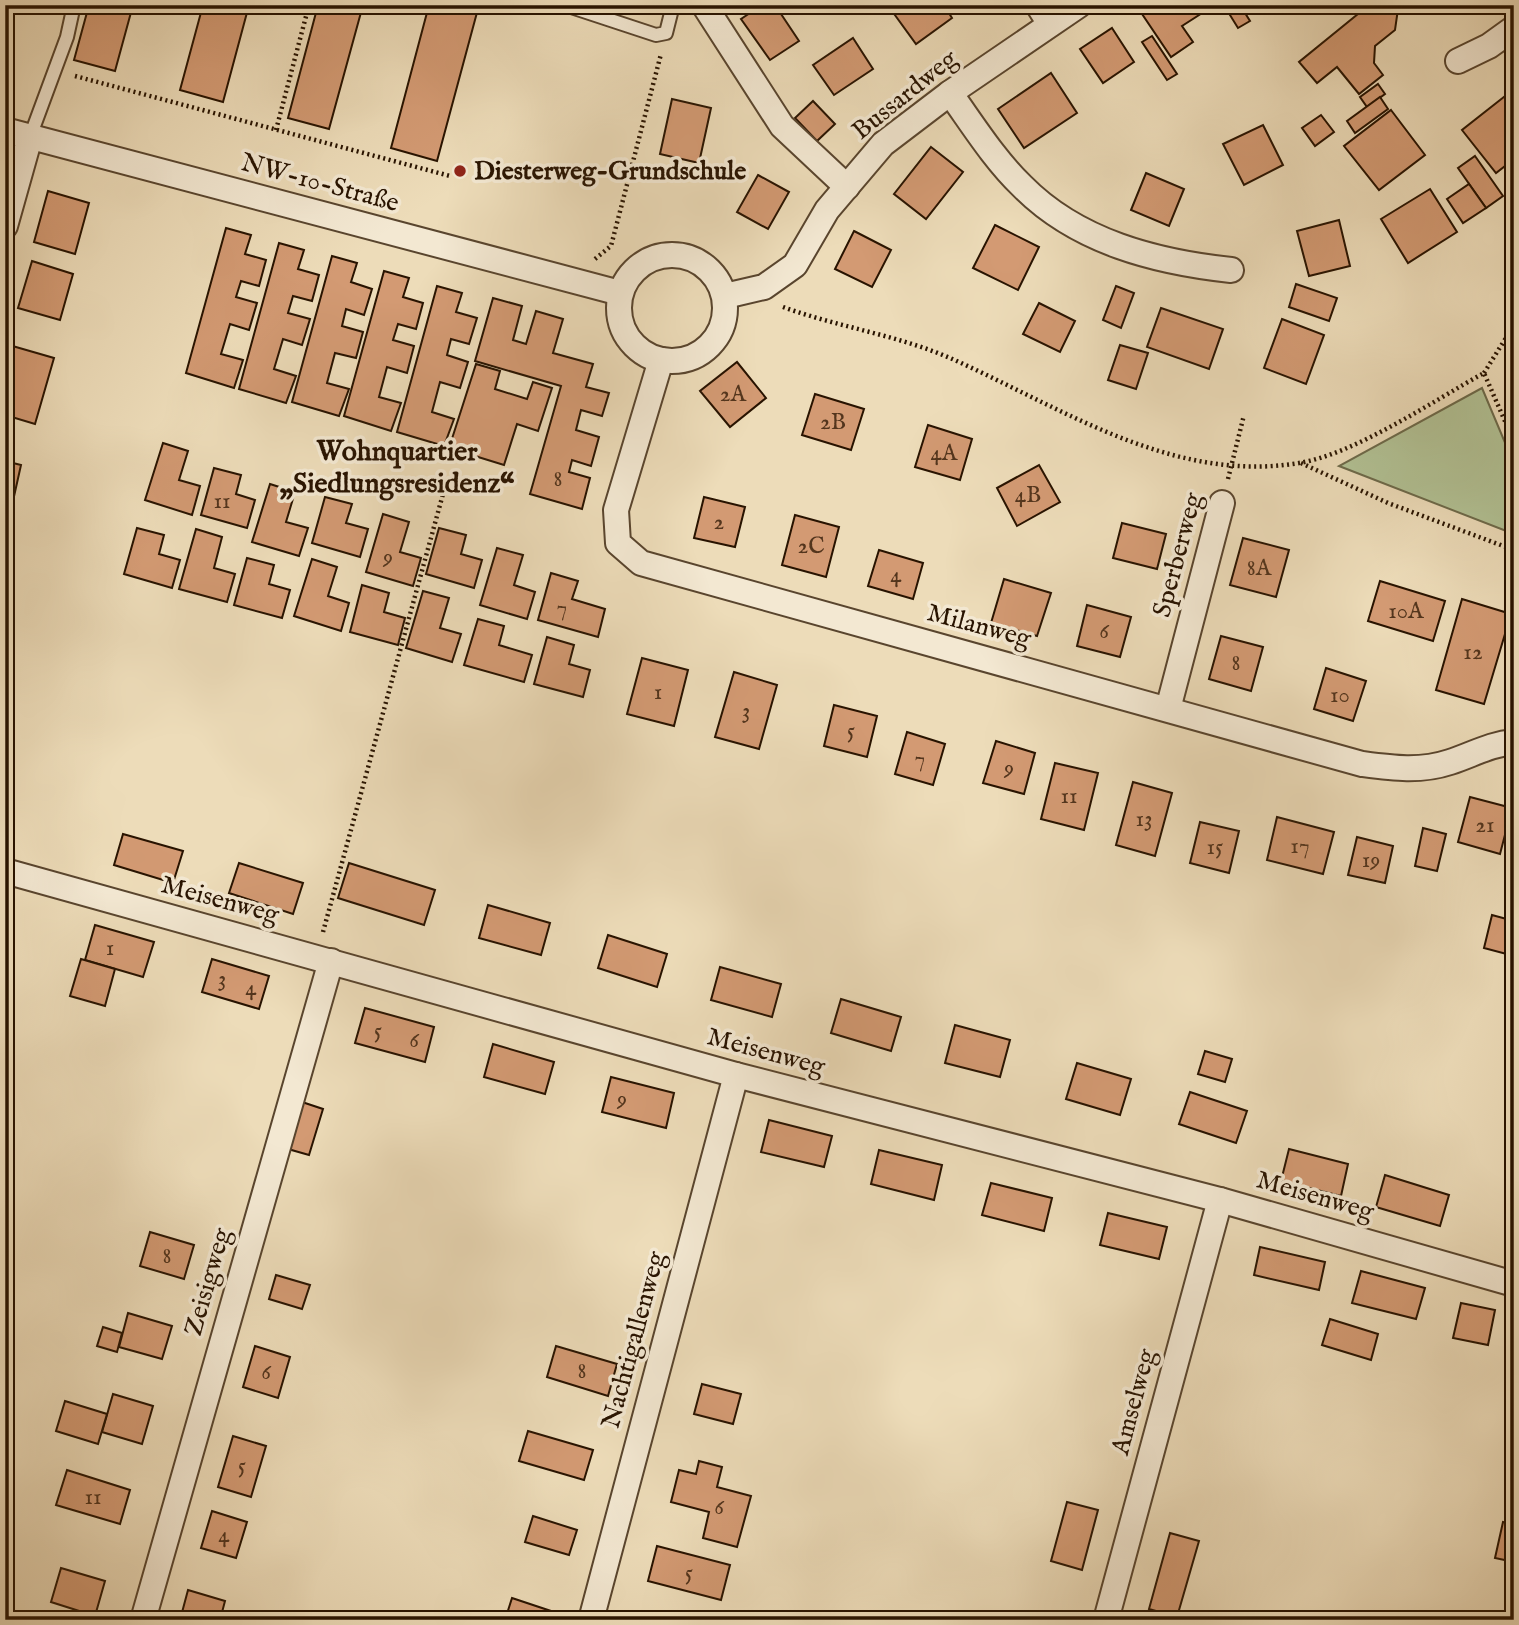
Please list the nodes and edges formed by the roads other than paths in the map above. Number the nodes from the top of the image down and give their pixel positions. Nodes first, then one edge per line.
1 (74, 5) edge
2 (565, 5) edge
3 (673, 5) edge
4 (704, 5) edge
5 (1079, 5) edge
6 (1044, 15) edge
7 (1514, 29) edge
8 (1458, 61) dead end
9 (950, 93) junction
10 (5, 130) edge
11 (30, 136) junction
12 (847, 187) junction
13 (5, 226) edge
14 (1231, 270) dead end
15 (620, 293) junction
16 (725, 296) junction
17 (661, 360) junction
18 (1222, 503) road end
19 (1168, 709) junction
20 (1514, 742) edge
21 (5, 872) edge
22 (324, 959) junction
23 (736, 1075) junction
24 (1220, 1200) junction
25 (1514, 1284) edge
26 (143, 1620) edge
27 (591, 1620) edge
28 (1106, 1620) edge

1 - 11 lane
2 - 3 lane
4 - 12 street
5 - 6 street, Bussardweg
6 - 9 street, Bussardweg
7 - 8 street
9 - 12 street, Bussardweg
9 - 14 street
10 - 11 street, NW-10-Straße
11 - 13 street
11 - 15 street, NW-10-Straße
12 - 16 street, Bussardweg
15 - 16 street
15 - 17 street
16 - 17 street
17 - 19 street, Milanweg
18 - 19 street, Sperberweg
19 - 20 street, Milanweg
21 - 22 street, Meisenweg
22 - 23 street, Meisenweg
22 - 26 street, Zeisigweg
23 - 24 street, Meisenweg
23 - 27 street, Nachtigallenweg
24 - 25 street, Meisenweg
24 - 28 street, Amselweg

